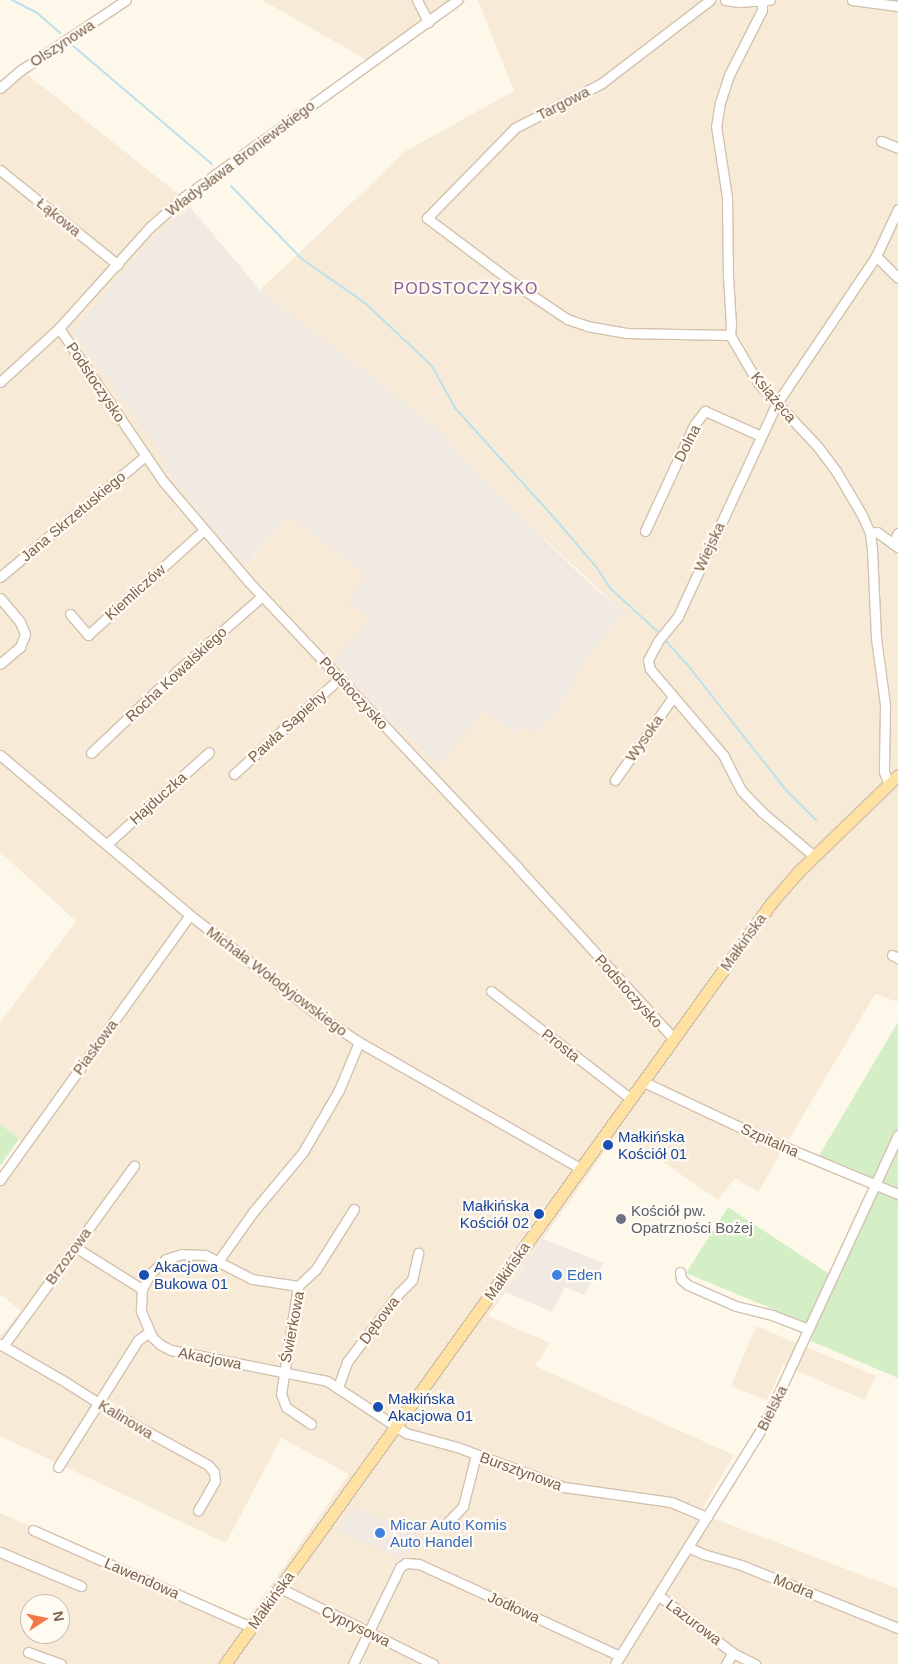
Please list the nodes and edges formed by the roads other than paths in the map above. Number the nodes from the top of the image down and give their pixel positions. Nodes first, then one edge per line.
1 (126, 0) edge
2 (417, 0) edge
3 (457, 0) edge
4 (710, 0) edge
5 (725, 0) edge
6 (766, 0) edge
7 (852, 0) edge
8 (876, 1) edge
9 (898, 6) edge
10 (428, 22) junction
11 (0, 88) edge
12 (881, 141) dead end
13 (898, 148) edge
14 (0, 170) edge
15 (898, 209) edge
16 (876, 256) junction
17 (118, 264) junction
18 (898, 278) edge
19 (59, 328) junction
20 (730, 335) junction
21 (0, 382) edge
22 (777, 403) junction
23 (761, 436) junction
24 (145, 456) junction
25 (204, 530) junction
26 (645, 531) dead end
27 (870, 533) junction
28 (898, 533) edge
29 (896, 545) edge
30 (0, 577) edge
31 (262, 596) junction
32 (0, 598) edge
33 (70, 614) dead end
34 (0, 664) edge
35 (340, 678) junction
36 (672, 697) junction
37 (209, 752) dead end
38 (91, 753) dead end
39 (0, 754) edge
40 (234, 774) dead end
41 (898, 775) edge
42 (615, 780) dead end
43 (889, 784) junction
44 (107, 844) junction
45 (814, 856) junction
46 (190, 915) junction
47 (491, 990) dead end
48 (674, 1039) junction
49 (359, 1042) junction
50 (644, 1082) junction
51 (631, 1099) junction
52 (898, 1135) edge
53 (134, 1166) dead end
54 (580, 1168) junction
55 (0, 1180) edge
56 (876, 1184) junction
57 (898, 1194) edge
58 (354, 1210) dead end
59 (75, 1247) junction
60 (418, 1254) dead end
61 (219, 1260) junction
62 (680, 1272) dead end
63 (298, 1286) junction
64 (142, 1289) junction
65 (808, 1329) junction
66 (149, 1332) junction
67 (2, 1345) edge
68 (283, 1372) junction
69 (338, 1386) junction
70 (98, 1403) junction
71 (311, 1424) dead end
72 (396, 1426) junction
73 (476, 1455) junction
74 (58, 1467) dead end
75 (198, 1511) dead end
76 (707, 1517) junction
77 (444, 1526) dead end
78 (33, 1530) dead end
79 (688, 1547) junction
80 (0, 1552) edge
81 (81, 1586) dead end
82 (280, 1588) junction
83 (658, 1595) junction
84 (251, 1627) junction
85 (898, 1628) edge
86 (368, 1632) junction
87 (28, 1652) dead end
88 (733, 1653) junction
89 (617, 1660) edge
90 (61, 1664) edge
91 (225, 1664) edge
92 (353, 1664) edge
93 (433, 1664) edge
94 (726, 1664) edge
95 (755, 1664) edge

1 - 11 street, Olszynowa
2 - 10 street
3 - 10 street, Władysława Broniewskiego
4 - 20 street, Targowa
5 - 6 street
6 - 20 street
7 - 8 street
8 - 9 street
10 - 17 street, Władysława Broniewskiego
12 - 13 street
14 - 17 street, Łąkowa
15 - 16 street, Wiejska
16 - 18 street
16 - 22 street, Wiejska
17 - 19 street, Władysława Broniewskiego
19 - 21 street, Władysława Broniewskiego
19 - 24 street, Podstoczysko
20 - 22 street, Książęca
22 - 23 street, Wiejska
22 - 27 street, Książęca
23 - 26 street, Dolna
23 - 36 street, Wiejska
24 - 25 street, Podstoczysko
24 - 30 street, Jana Skrzetuskiego
25 - 31 street, Podstoczysko
25 - 33 street, Kiemliczów
27 - 29 street
27 - 43 street, Książęca
28 - 29 street
31 - 35 street, Podstoczysko
31 - 38 street, Rocha Kowalskiego
32 - 34 street
35 - 40 street, Pawła Sapiehy
35 - 48 street, Podstoczysko
36 - 42 street, Wysoka
36 - 45 street, Wiejska
37 - 44 street, Hajduczka
39 - 44 street, Michała Wołodyjowskiego
41 - 43 main road, Małkińska
43 - 45 main road, Małkińska
44 - 46 street, Michała Wołodyjowskiego
45 - 48 main road, Małkińska
46 - 49 street, Michała Wołodyjowskiego
46 - 55 street, Piaskowa
47 - 51 street, Prosta
48 - 50 main road, Małkińska
49 - 54 street, Michała Wołodyjowskiego
49 - 61 street
50 - 51 main road, Małkińska
50 - 56 street, Szpitalna
51 - 54 main road, Małkińska
52 - 56 street, Bielska
53 - 59 street, Brzozowa
54 - 72 main road, Małkińska
56 - 57 street, Szpitalna
56 - 65 street, Bielska
58 - 63 street, Świerkowa
59 - 64 street
59 - 67 street, Brzozowa
60 - 69 street, Dębowa
61 - 63 street
61 - 64 street
62 - 65 street
63 - 68 street, Świerkowa
64 - 66 street
65 - 76 street, Bielska
66 - 68 street, Akacjowa
66 - 70 street
67 - 70 street, Kalinowa
68 - 69 street, Akacjowa
68 - 71 street, Świerkowa
69 - 72 street, Akacjowa
70 - 74 street
70 - 75 street, Kalinowa
72 - 73 street, Bursztynowa
72 - 82 main road, Małkińska
73 - 76 street, Bursztynowa
73 - 77 street
76 - 79 street, Bielska
78 - 84 street, Lawendowa
79 - 83 street, Bielska
79 - 85 street, Modra
80 - 81 street
82 - 84 main road, Małkińska
82 - 86 street, Cyprysowa
83 - 88 street, Lazurowa
83 - 89 street, Bielska
84 - 91 main road, Małkińska
86 - 89 street, Jodłowa
86 - 92 street
86 - 93 street, Cyprysowa
87 - 90 street
88 - 94 street
88 - 95 street, Lazurowa

